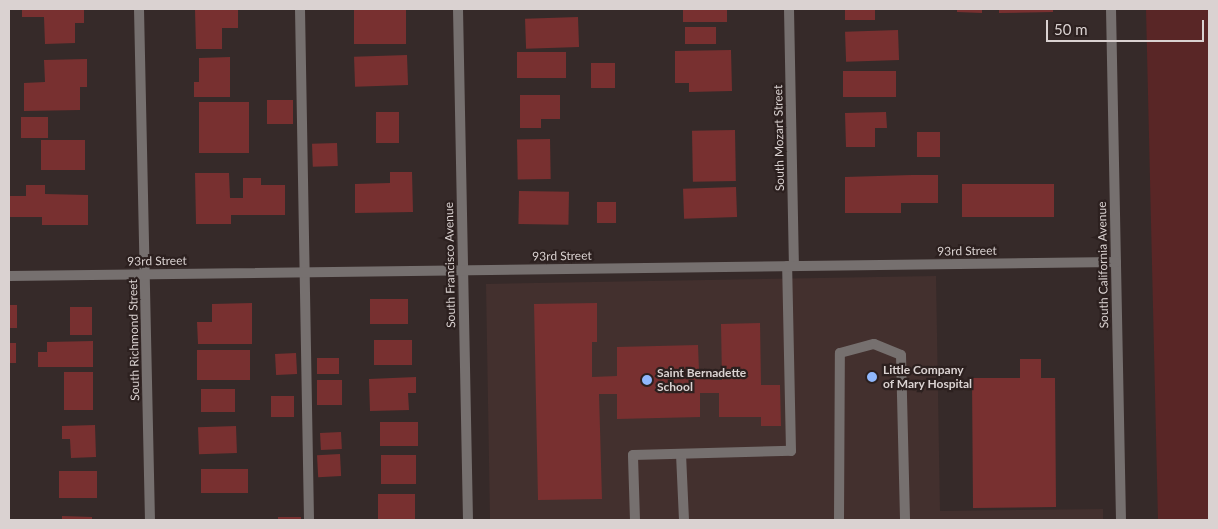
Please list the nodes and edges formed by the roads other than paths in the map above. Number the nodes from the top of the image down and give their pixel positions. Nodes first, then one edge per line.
1 (139, 9) edge
2 (300, 9) edge
3 (458, 9) edge
4 (789, 9) edge
5 (1111, 9) edge
6 (1116, 262) junction
7 (791, 266) junction
8 (463, 270) junction
9 (304, 272) junction
10 (145, 274) junction
11 (9, 276) edge
12 (681, 454) junction
13 (150, 520) edge
14 (309, 520) edge
15 (468, 520) edge
16 (635, 520) edge
17 (684, 520) edge
18 (839, 520) edge
19 (905, 520) edge
20 (1121, 520) edge

1 - 10 street, South Richmond Street
2 - 9 street
3 - 8 street, South Francisco Avenue
4 - 7 street, South Mozart Street
5 - 6 street, South California Avenue
6 - 7 street, 93rd Street
6 - 20 street, South California Avenue
7 - 8 street, 93rd Street
7 - 12 street, South Mozart Street
8 - 9 street, 93rd Street
8 - 15 street, South Francisco Avenue
9 - 10 street, 93rd Street
9 - 14 street
10 - 11 street, 93rd Street
10 - 13 street, South Richmond Street
12 - 16 street
12 - 17 street
18 - 19 street

